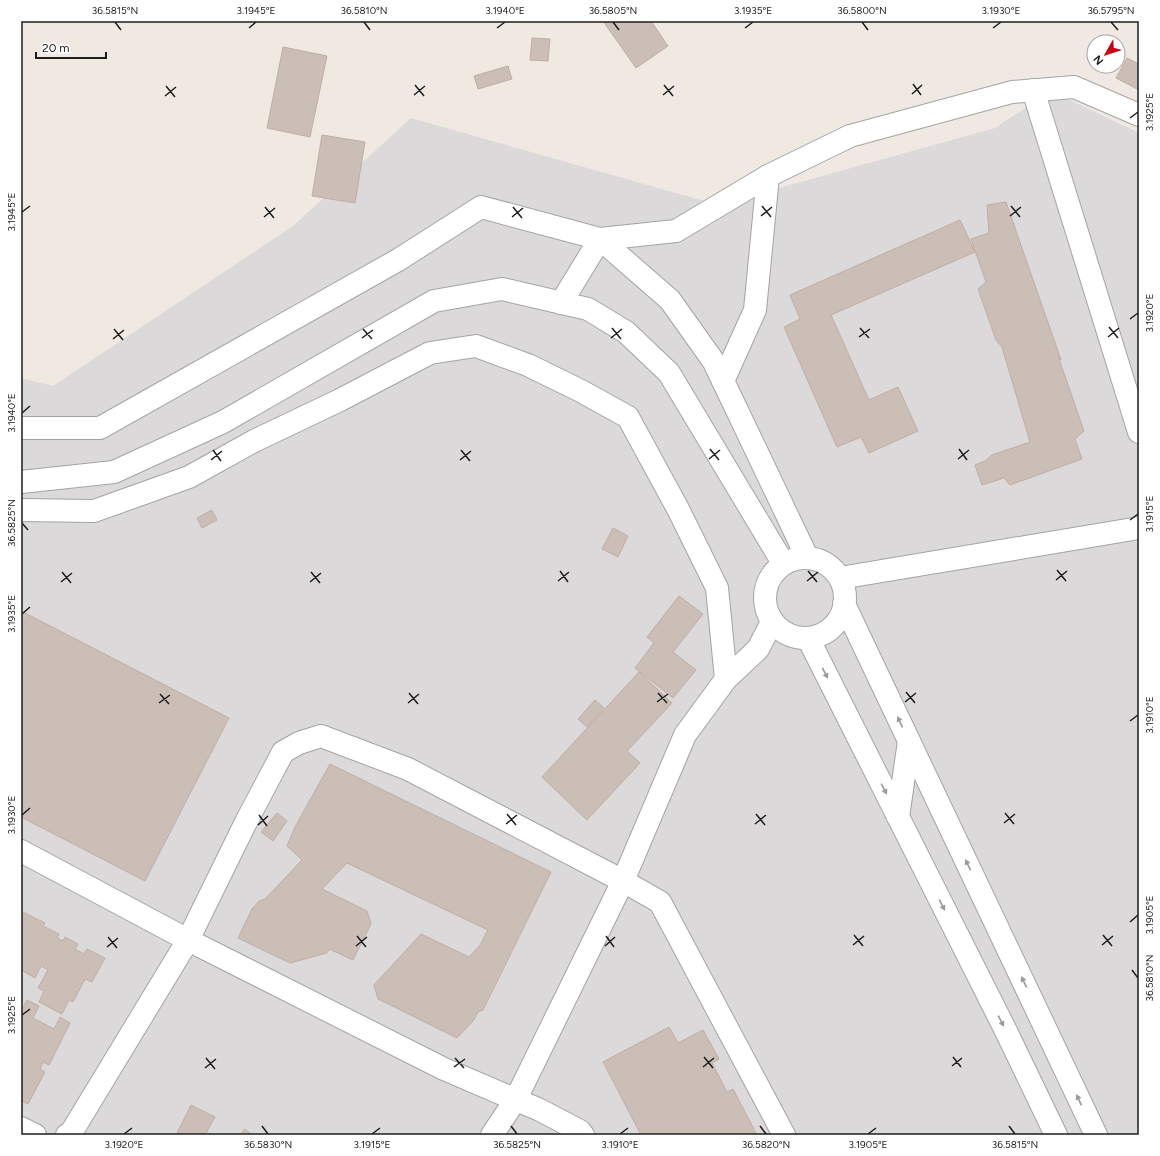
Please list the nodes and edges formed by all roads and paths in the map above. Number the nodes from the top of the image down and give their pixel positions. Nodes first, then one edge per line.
1 (1033, 90) junction
2 (1139, 115) edge
3 (768, 176) junction
4 (600, 239) junction
5 (561, 303) junction
6 (723, 381) junction
7 (21, 428) edge
8 (1139, 432) edge
9 (21, 482) edge
10 (21, 510) edge
11 (1139, 528) edge
12 (807, 557) junction
13 (783, 563) junction
14 (840, 578) junction
15 (844, 604) junction
16 (772, 622) junction
17 (808, 638) junction
18 (726, 679) junction
19 (909, 741) junction
20 (898, 817) junction
21 (21, 851) edge
22 (623, 881) junction
23 (188, 940) junction
24 (516, 1099) junction
25 (21, 1128) edge
26 (36, 1135) edge
27 (67, 1135) edge
28 (492, 1135) edge
29 (583, 1135) edge
30 (784, 1135) edge
31 (1056, 1135) edge
32 (1096, 1135) edge

1 - 2 street
1 - 3 street
1 - 8 street
3 - 4 street
3 - 6 street
4 - 5 street
4 - 6 street
4 - 7 street
5 - 9 street
5 - 13 street
6 - 12 street
10 - 18 street
11 - 14 street
12 - 13 street
12 - 14 street
13 - 16 street
14 - 15 street
15 - 17 street
19 -> 15 street
16 - 17 street
16 - 18 street
17 -> 20 street
18 - 22 street
19 - 20 street
32 -> 19 street
20 -> 31 street
21 - 23 street
22 - 23 street
22 - 24 street
22 - 30 street
23 - 24 street
23 - 27 street
24 - 28 street
24 - 29 street
25 - 26 street

